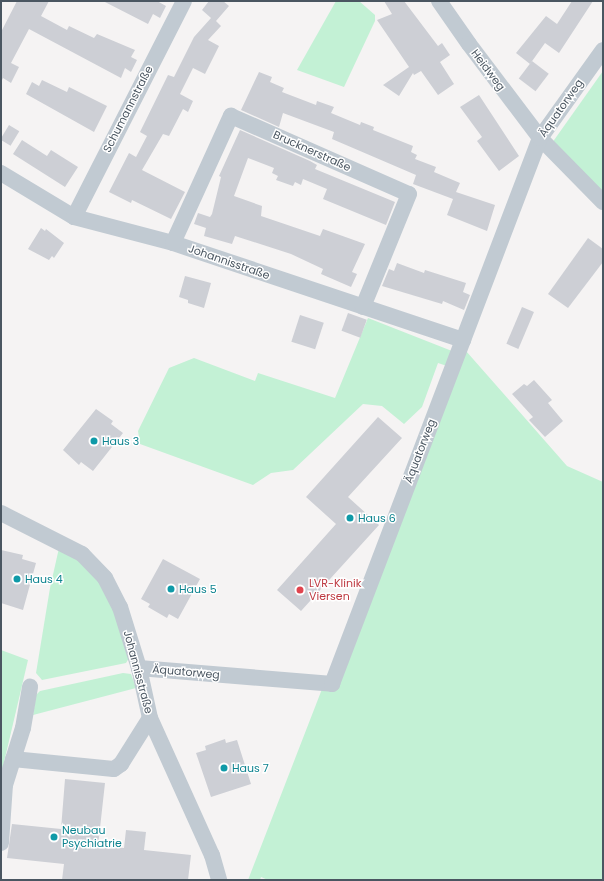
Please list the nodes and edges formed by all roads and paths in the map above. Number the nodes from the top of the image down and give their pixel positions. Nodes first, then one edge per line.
1 (184, 1) edge
2 (439, 1) edge
3 (603, 50) edge
4 (540, 138) junction
5 (1, 173) edge
6 (603, 202) edge
7 (74, 217) junction
8 (173, 243) junction
9 (363, 307) junction
10 (463, 340) junction
11 (1, 513) edge
12 (139, 668) junction
13 (30, 687) dead end
14 (150, 718) junction
15 (13, 759) junction
16 (1, 843) edge
17 (218, 880) edge

1 - 7 street, Schumannstraße
2 - 4 street, Heidweg
3 - 4 street, Äquatorweg
4 - 6 street, Heidweg
4 - 10 street, Äquatorweg
5 - 7 street, Johannisstraße
7 - 8 street, Johannisstraße
8 - 9 street, Johannisstraße
8 - 9 street, Brucknerstraße
9 - 10 street, Johannisstraße
10 - 12 street, Äquatorweg
11 - 12 street, Johannisstraße
12 - 14 street, Johannisstraße
13 - 15 street
14 - 15 street
14 - 17 street, Johannisstraße
15 - 16 street

